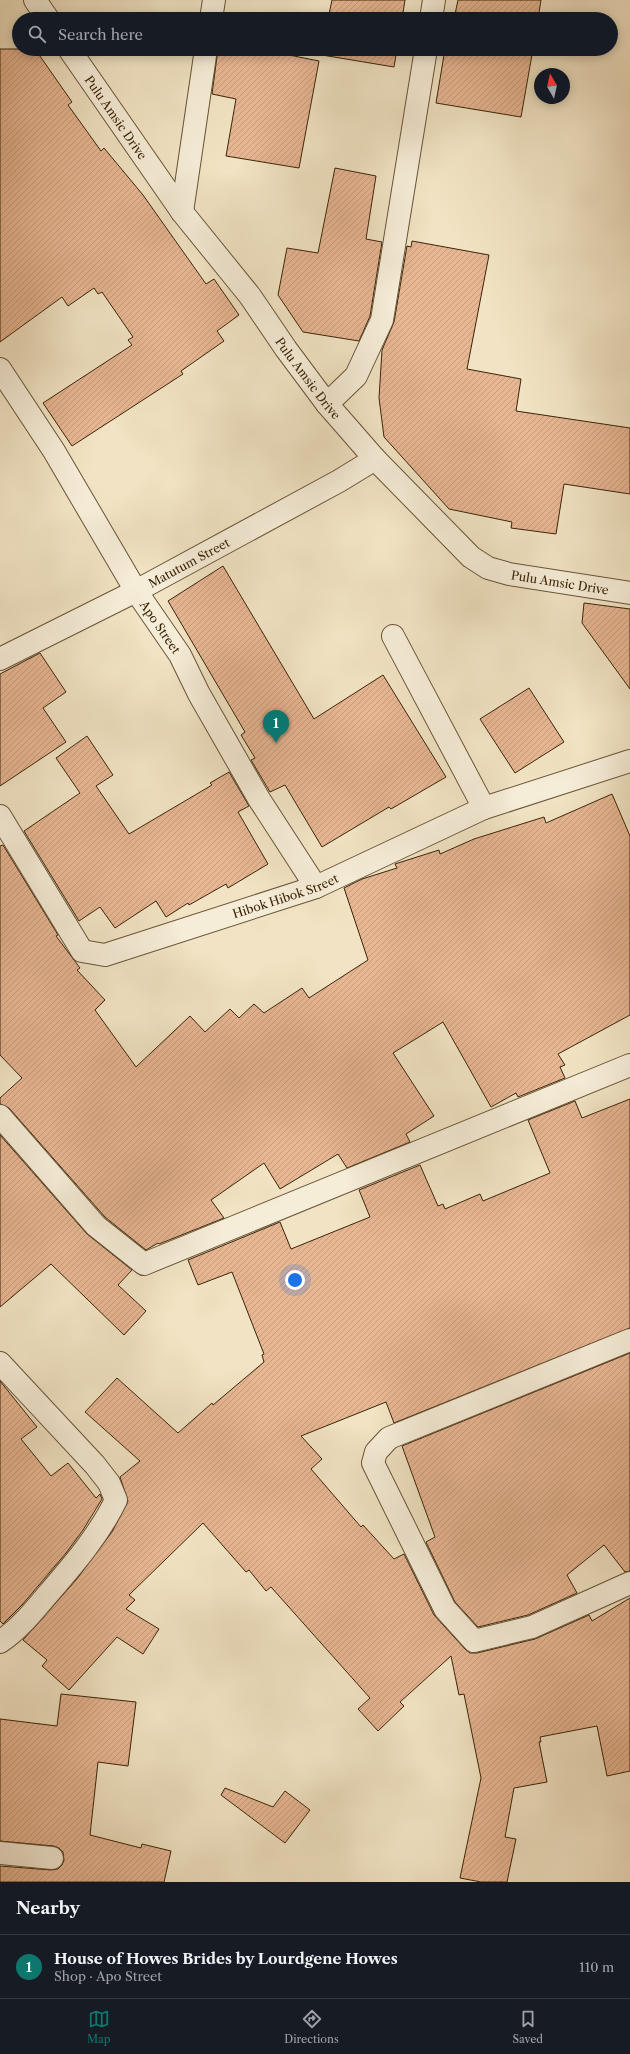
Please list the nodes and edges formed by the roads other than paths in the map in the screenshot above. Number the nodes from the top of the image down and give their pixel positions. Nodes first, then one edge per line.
1 (35, 0) edge
2 (214, 0) edge
3 (434, 0) edge
4 (43, 12) edge
5 (212, 12) edge
6 (432, 12) edge
7 (74, 56) edge
8 (205, 56) edge
9 (425, 56) edge
10 (182, 212) junction
11 (0, 369) edge
12 (328, 404) junction
13 (375, 459) junction
14 (136, 591) junction
15 (630, 592) edge
16 (393, 636) dead end
17 (0, 659) edge
18 (630, 761) edge
19 (484, 808) junction
20 (0, 816) edge
21 (316, 888) junction
22 (630, 1065) edge
23 (0, 1116) edge
24 (630, 1340) edge
25 (0, 1363) edge
26 (630, 1583) edge
27 (0, 1642) edge
28 (0, 1853) edge
29 (52, 1858) dead end

1 - 4 street
2 - 5 street
3 - 6 street
7 - 10 street, Pulu Amsic Drive
8 - 10 street
9 - 12 street
10 - 12 street, Pulu Amsic Drive
11 - 14 street, Apo Street
12 - 13 street, Pulu Amsic Drive
13 - 14 street, Matutum Street
13 - 15 street, Pulu Amsic Drive
14 - 17 street, Matutum Street
14 - 21 street, Apo Street
16 - 19 street
18 - 19 street, Hibok Hibok Street
19 - 21 street, Hibok Hibok Street
20 - 21 street, Hibok Hibok Street
22 - 23 street
24 - 26 street
25 - 27 street
28 - 29 street

